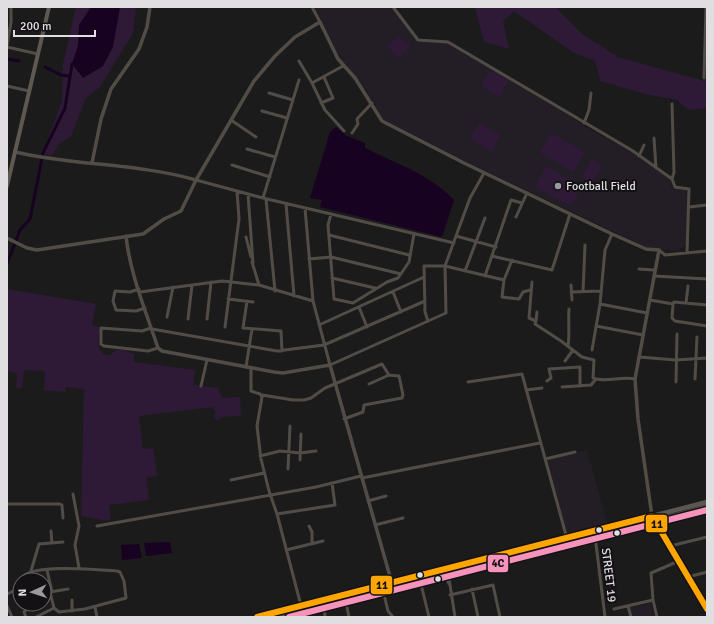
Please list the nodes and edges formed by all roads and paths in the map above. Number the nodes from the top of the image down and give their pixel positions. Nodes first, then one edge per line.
1 (11, 7) edge
2 (49, 7) edge
3 (150, 7) edge
4 (312, 7) edge
5 (393, 7) edge
6 (706, 7) edge
7 (7, 22) edge
8 (11, 22) junction
9 (320, 22) junction
10 (7, 46) edge
11 (38, 54) junction
12 (298, 61) dead end
13 (343, 66) junction
14 (324, 77) junction
15 (704, 78) dead end
16 (299, 80) dead end
17 (312, 83) junction
18 (7, 86) edge
19 (29, 91) junction
20 (269, 93) dead end
21 (591, 93) dead end
22 (293, 100) junction
23 (321, 103) junction
24 (372, 104) junction
25 (672, 104) dead end
26 (262, 111) dead end
27 (287, 118) junction
28 (231, 120) junction
29 (584, 123) junction
30 (344, 131) dead end
31 (352, 133) dead end
32 (256, 137) dead end
33 (654, 138) dead end
34 (644, 145) dead end
35 (247, 149) dead end
36 (15, 152) junction
37 (639, 156) junction
38 (275, 157) junction
39 (92, 163) junction
40 (232, 165) dead end
41 (656, 168) junction
42 (484, 173) junction
43 (270, 176) junction
44 (672, 179) junction
45 (196, 180) junction
46 (7, 186) edge
47 (237, 191) junction
48 (527, 193) junction
49 (248, 194) junction
50 (265, 199) junction
51 (522, 203) junction
52 (286, 204) junction
53 (707, 205) edge
54 (689, 207) junction
55 (306, 208) junction
56 (331, 214) junction
57 (570, 214) junction
58 (516, 217) dead end
59 (485, 218) dead end
60 (414, 234) junction
61 (612, 234) junction
62 (329, 235) junction
63 (126, 236) junction
64 (456, 236) junction
65 (246, 237) dead end
66 (7, 238) edge
67 (476, 242) junction
68 (454, 243) junction
69 (585, 245) dead end
70 (496, 247) junction
71 (658, 250) junction
72 (707, 251) edge
73 (687, 253) junction
74 (409, 255) junction
75 (492, 256) junction
76 (331, 257) junction
77 (309, 260) junction
78 (512, 260) junction
79 (253, 263) junction
80 (445, 266) junction
81 (639, 269) dead end
82 (654, 270) junction
83 (465, 272) junction
84 (401, 274) junction
85 (485, 276) junction
86 (654, 276) junction
87 (424, 277) junction
88 (332, 278) junction
89 (707, 279) edge
90 (504, 280) junction
91 (211, 282) junction
92 (231, 282) junction
93 (532, 282) dead end
94 (192, 285) junction
95 (259, 285) junction
96 (571, 285) dead end
97 (688, 286) dead end
98 (173, 287) junction
99 (375, 288) junction
100 (139, 290) junction
101 (530, 290) junction
102 (275, 291) junction
103 (601, 291) junction
104 (392, 292) junction
105 (572, 292) junction
106 (583, 292) junction
107 (294, 296) junction
108 (228, 299) junction
109 (572, 300) dead end
110 (650, 300) junction
111 (313, 301) junction
112 (246, 302) junction
113 (253, 302) dead end
114 (424, 302) junction
115 (707, 302) edge
116 (686, 303) junction
117 (600, 304) junction
118 (674, 304) junction
119 (707, 305) edge
120 (359, 307) junction
121 (145, 308) junction
122 (569, 309) dead end
123 (401, 312) junction
124 (537, 312) dead end
125 (647, 313) junction
126 (168, 317) dead end
127 (188, 319) dead end
128 (207, 319) dead end
129 (428, 321) junction
130 (536, 321) junction
131 (319, 325) junction
132 (596, 326) junction
133 (707, 326) edge
134 (224, 327) dead end
135 (367, 327) junction
136 (152, 328) junction
137 (252, 329) junction
138 (677, 334) dead end
139 (644, 335) junction
140 (697, 337) dead end
141 (324, 345) junction
142 (568, 346) junction
143 (249, 347) junction
144 (158, 348) junction
145 (573, 350) junction
146 (592, 350) dead end
147 (282, 351) junction
148 (639, 357) junction
149 (707, 358) edge
150 (207, 360) junction
151 (676, 360) junction
152 (696, 360) junction
153 (565, 361) dead end
154 (330, 365) junction
155 (246, 367) junction
156 (251, 368) junction
157 (389, 375) junction
158 (596, 379) junction
159 (635, 379) junction
160 (695, 379) dead end
161 (547, 380) dead end
162 (468, 382) dead end
163 (676, 382) dead end
164 (369, 384) dead end
165 (335, 385) junction
166 (201, 386) dead end
167 (580, 386) junction
168 (562, 387) dead end
169 (542, 388) dead end
170 (526, 390) junction
171 (262, 395) junction
172 (344, 419) junction
173 (290, 426) dead end
174 (301, 434) dead end
175 (540, 443) junction
176 (316, 451) dead end
177 (288, 452) junction
178 (575, 452) dead end
179 (300, 453) junction
180 (260, 456) junction
181 (545, 459) junction
182 (300, 460) dead end
183 (288, 469) dead end
184 (264, 473) junction
185 (361, 477) junction
186 (231, 480) dead end
187 (332, 483) junction
188 (73, 494) dead end
189 (270, 495) junction
190 (386, 496) dead end
191 (368, 501) junction
192 (707, 502) edge
193 (7, 504) edge
194 (707, 507) edge
195 (278, 514) junction
196 (63, 518) dead end
197 (403, 518) dead end
198 (653, 518) junction
199 (375, 525) junction
200 (97, 526) dead end
201 (309, 526) dead end
202 (51, 531) dead end
203 (595, 536) junction
204 (707, 537) edge
205 (567, 540) junction
206 (323, 541) dead end
207 (63, 542) dead end
208 (52, 543) junction
209 (312, 543) junction
210 (670, 546) junction
211 (286, 550) junction
212 (679, 561) junction
213 (79, 568) junction
214 (47, 570) joint
215 (31, 571) joint
216 (446, 571) junction
217 (707, 572) edge
218 (688, 577) junction
219 (419, 578) junction
220 (393, 585) junction
221 (68, 589) dead end
222 (472, 589) junction
223 (383, 590) junction
224 (52, 592) edge
225 (450, 595) junction
226 (52, 597) edge
227 (345, 597) junction
228 (72, 600) dead end
229 (653, 600) junction
230 (324, 605) junction
231 (7, 606) edge
232 (628, 606) junction
233 (96, 607) junction
234 (54, 608) junction
235 (302, 608) junction
236 (614, 609) dead end
237 (707, 609) edge
238 (72, 611) junction
239 (60, 612) junction
240 (274, 616) edge
241 (12, 617) edge
242 (36, 617) edge
243 (61, 617) edge
244 (97, 617) edge
245 (257, 617) edge
246 (304, 617) edge
247 (325, 617) edge
248 (349, 617) edge
249 (393, 617) edge
250 (429, 617) edge
251 (455, 617) edge
252 (478, 617) edge
253 (500, 617) edge
254 (606, 617) edge
255 (631, 617) edge
256 (657, 617) edge

1 - 8 street
2 - 11 main road
3 - 39 street
4 - 9 street
5 - 29 street
6 - 15 street
7 - 8 street
8 - 10 street
9 - 13 street
9 - 28 street
10 - 11 street
11 - 19 main road
12 - 17 street
13 - 14 street
13 - 24 street
14 - 17 street
14 - 23 street
16 - 22 street
17 - 23 street
18 - 19 street
19 - 36 main road
20 - 22 street
21 - 29 street
22 - 27 street
23 - 30 street
24 - 31 street
24 - 42 street
25 - 44 street
26 - 27 street
27 - 38 street
28 - 32 street
28 - 45 street
29 - 37 street
33 - 41 street
34 - 37 street
35 - 38 street
36 - 39 street
36 - 46 main road
37 - 41 street
38 - 43 street
39 - 45 street
40 - 43 street
41 - 44 street
42 - 48 street
42 - 64 street
43 - 50 street
44 - 54 street
45 - 47 street
45 - 63 street
47 - 49 street
47 - 92 street
48 - 51 street
48 - 57 street
49 - 50 street
49 - 79 street
50 - 52 street
50 - 102 street
51 - 58 street
51 - 70 street
52 - 55 street
52 - 107 street
53 - 54 street
54 - 73 street
55 - 56 street
55 - 77 street
56 - 60 street
56 - 62 street
57 - 61 street
57 - 78 street
59 - 67 street
60 - 68 street
60 - 74 street
61 - 71 street
61 - 103 street
62 - 74 street
62 - 76 street
63 - 66 street
63 - 100 street
64 - 67 street
64 - 68 street
65 - 79 street
67 - 70 street
67 - 83 street
68 - 80 street
69 - 106 street
70 - 75 street
71 - 73 street
71 - 82 street
72 - 73 street
74 - 84 street
75 - 78 street
75 - 85 street
76 - 77 street
76 - 84 street
76 - 88 street
77 - 111 street
78 - 90 street
79 - 95 street
80 - 83 street
80 - 87 street
80 - 129 street
81 - 82 street
82 - 86 street
83 - 85 street
84 - 99 street
85 - 90 street
86 - 89 street
86 - 110 street
87 - 104 street
87 - 114 street
88 - 99 street
88 - 99 street
90 - 101 street
91 - 92 street
91 - 94 street
91 - 128 street
92 - 95 street
92 - 108 street
93 - 101 street
94 - 98 street
94 - 127 street
95 - 102 street
96 - 105 street
97 - 116 street
98 - 100 street
98 - 126 street
100 - 121 street
100 - 121 street
101 - 130 street
102 - 107 street
103 - 106 street
103 - 117 street
104 - 120 street
104 - 123 street
105 - 106 street
105 - 109 street
107 - 111 street
108 - 112 street
108 - 134 street
110 - 118 street
110 - 125 street
111 - 131 street
112 - 113 street
112 - 137 street
114 - 123 street
114 - 129 street
115 - 119 street
116 - 118 street
116 - 119 street
117 - 125 street
117 - 132 street
118 - 133 street
120 - 131 street
120 - 135 street
121 - 136 street
122 - 142 street
123 - 135 street
124 - 130 street
125 - 139 street
129 - 154 street
130 - 142 street
131 - 141 street
132 - 139 street
132 - 146 street
135 - 141 street
136 - 143 street
136 - 144 street
136 - 144 street
137 - 143 street
137 - 147 street
138 - 151 street
139 - 148 street
140 - 152 street
141 - 147 street
141 - 154 street
142 - 145 street
143 - 147 street
143 - 155 street
144 - 150 street
145 - 153 street
145 - 158 street
148 - 151 street
148 - 159 street
149 - 152 street
150 - 155 street
150 - 166 street
151 - 152 street
151 - 163 street
152 - 160 street
154 - 156 street
154 - 165 street
155 - 156 street
156 - 171 street
157 - 164 street
157 - 165 street
157 - 172 street
158 - 159 street
158 - 167 street
159 - 198 street
161 - 167 street
162 - 170 street
165 - 171 street
165 - 172 street
167 - 168 street
169 - 170 street
170 - 175 street
171 - 180 street
172 - 185 street
173 - 177 street
174 - 179 street
175 - 181 street
175 - 185 street
176 - 179 street
177 - 179 street
177 - 180 street
177 - 183 street
178 - 181 street
179 - 182 street
180 - 184 street
181 - 205 street
184 - 186 street
184 - 189 street
185 - 187 street
185 - 191 street
187 - 189 street
187 - 195 street
188 - 213 street
189 - 195 street
189 - 200 street
190 - 191 street
191 - 199 street
192 - 198 main road
193 - 196 street
194 - 198 main road
195 - 211 street
197 - 199 street
198 - 203 main road
198 - 205 main road
198 - 210 main road
199 - 220 street
201 - 209 street
202 - 208 street
203 - 205 main road
203 - 254 street, STREET 19
204 - 210 street
205 - 216 main road
206 - 209 street
207 - 208 street
208 - 215 street
209 - 211 street
210 - 212 main road
211 - 235 street
212 - 218 main road
212 - 229 street
213 - 214 street
213 - 233 street
214 - 215 street
216 - 219 main road
216 - 225 street
217 - 218 street
218 - 237 main road
219 - 220 main road
219 - 250 street
220 - 223 main road
220 - 227 main road
221 - 224 street
222 - 225 street
222 - 252 street
222 - 253 street
223 - 227 main road
223 - 249 street
225 - 251 street
226 - 234 street
227 - 230 main road
227 - 235 main road
227 - 248 street
228 - 238 street
229 - 232 street
229 - 256 street
230 - 235 main road
230 - 247 street
231 - 241 street
232 - 236 street
232 - 255 street
233 - 238 street
233 - 244 street
234 - 239 street
234 - 242 street
235 - 240 main road
235 - 246 street
238 - 239 street
239 - 243 street
240 - 245 main road

